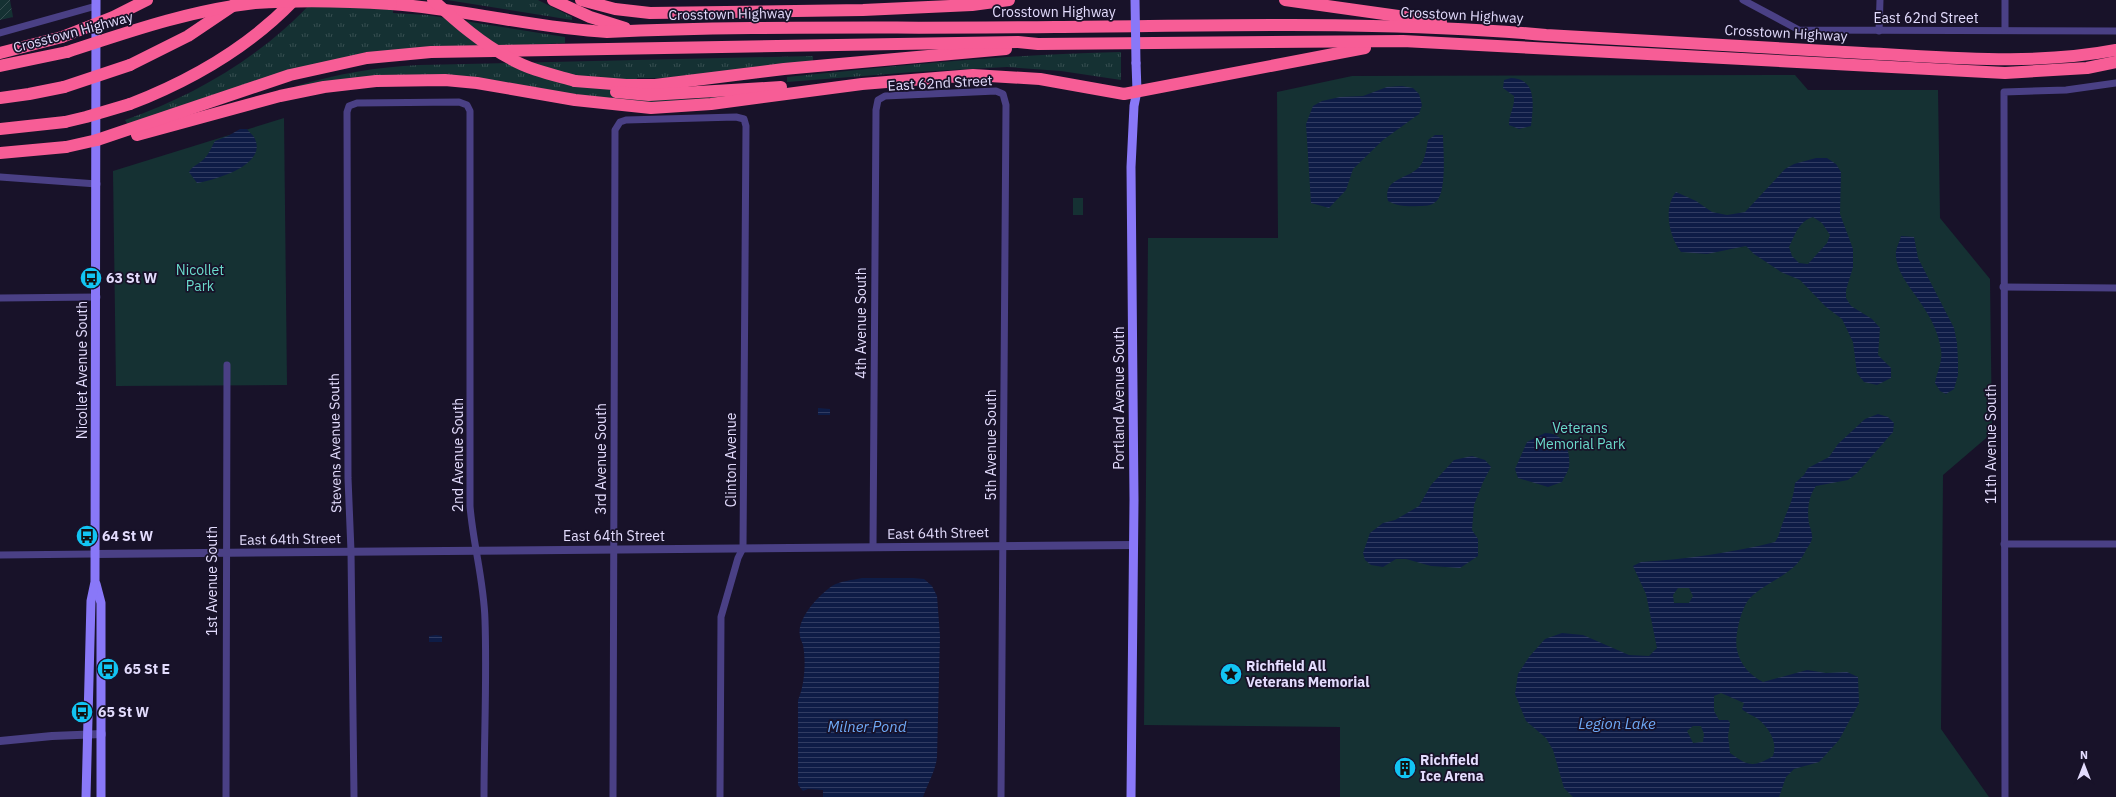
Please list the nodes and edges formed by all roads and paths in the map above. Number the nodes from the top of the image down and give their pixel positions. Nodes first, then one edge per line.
1 (147, 0) edge
2 (242, 0) edge
3 (294, 0) edge
4 (433, 0) edge
5 (552, 0) edge
6 (581, 0) edge
7 (1009, 0) edge
8 (1135, 0) edge
9 (1285, 0) edge
10 (1743, 0) edge
11 (1880, 0) edge
12 (2005, 0) edge
13 (96, 3) edge
14 (1755, 3) edge
15 (634, 30) junction
16 (1495, 30) junction
17 (2004, 30) junction
18 (2116, 30) edge
19 (1879, 31) junction
20 (0, 33) edge
21 (1403, 41) junction
22 (1038, 44) junction
23 (2116, 50) edge
24 (0, 53) edge
25 (2116, 62) edge
26 (0, 66) edge
27 (575, 81) junction
28 (2116, 83) edge
29 (862, 84) junction
30 (1136, 91) junction
31 (1003, 94) joint
32 (0, 98) edge
33 (878, 100) joint
34 (470, 111) joint
35 (744, 119) joint
36 (0, 129) edge
37 (127, 134) junction
38 (0, 153) edge
39 (0, 177) edge
40 (97, 184) junction
41 (2003, 288) junction
42 (2116, 288) edge
43 (97, 297) junction
44 (0, 298) edge
45 (226, 365) dead end
46 (2004, 544) junction
47 (2116, 544) edge
48 (1003, 545) junction
49 (1134, 545) junction
50 (873, 547) junction
51 (743, 548) junction
52 (614, 549) junction
53 (351, 551) junction
54 (475, 551) junction
55 (225, 553) junction
56 (95, 554) junction
57 (0, 555) edge
58 (95, 582) junction
59 (87, 734) junction
60 (102, 734) junction
61 (0, 741) edge
62 (86, 797) edge
63 (101, 797) edge
64 (226, 797) edge
65 (354, 797) edge
66 (484, 797) edge
67 (613, 797) edge
68 (720, 797) edge
69 (1002, 797) edge
70 (1131, 797) edge
71 (2005, 797) edge

1 - 24 highway, bridge
2 - 32 highway, bridge
3 - 36 highway, bridge
4 - 27 highway, bridge
5 - 15 highway
6 - 7 highway
8 - 30 main road, Portland Avenue South, bridge
9 - 16 highway
10 - 14 street, East 62nd Street
11 - 19 street
12 - 17 street
13 - 20 street
13 - 40 main road, Nicollet Avenue South
14 - 19 street, East 62nd Street
15 - 16 highway, Crosstown Highway
15 - 26 highway, Crosstown Highway, bridge
16 - 23 highway, Crosstown Highway
17 - 18 street, East 62nd Street
17 - 19 street, East 62nd Street
21 - 22 highway, Crosstown Highway
21 - 25 highway, Crosstown Highway
21 - 30 highway
22 - 27 highway
22 - 37 highway, Crosstown Highway
27 - 29 highway
28 - 41 street, 11th Avenue South
29 - 30 highway
29 - 37 highway
30 - 49 main road, Portland Avenue South
31 - 33 street, East 62nd Street
31 - 48 street, 5th Avenue South
33 - 50 street, 4th Avenue South
34 - 53 street, Stevens Avenue South
34 - 54 street, 2nd Avenue South
35 - 51 street, Clinton Avenue
35 - 52 street, 3rd Avenue South
37 - 38 highway, Crosstown Highway, bridge
39 - 40 street
40 - 43 main road, Nicollet Avenue South
41 - 42 street
41 - 46 street, 11th Avenue South
43 - 44 street
43 - 56 main road, Nicollet Avenue South
45 - 55 street, 1st Avenue South
46 - 47 street
46 - 71 street, 11th Avenue South
48 - 49 street, East 64th Street
48 - 50 street, East 64th Street
48 - 69 street, 5th Avenue South
49 - 70 main road, Portland Avenue South
50 - 51 street, East 64th Street
51 - 52 street, East 64th Street
51 - 68 street, Clinton Avenue
52 - 54 street, East 64th Street
52 - 67 street, 3rd Avenue South
53 - 54 street, East 64th Street
53 - 55 street, East 64th Street
53 - 65 street, Stevens Avenue South
54 - 66 street, 2nd Avenue South
55 - 56 street, East 64th Street
55 - 64 street, 1st Avenue South
56 - 57 street
56 - 58 main road, Nicollet Avenue South
58 - 59 main road, Nicollet Avenue South
58 - 60 main road, Nicollet Avenue South
59 - 60 street
59 - 61 street
59 - 62 main road, Nicollet Avenue South
60 - 63 main road, Nicollet Avenue South

